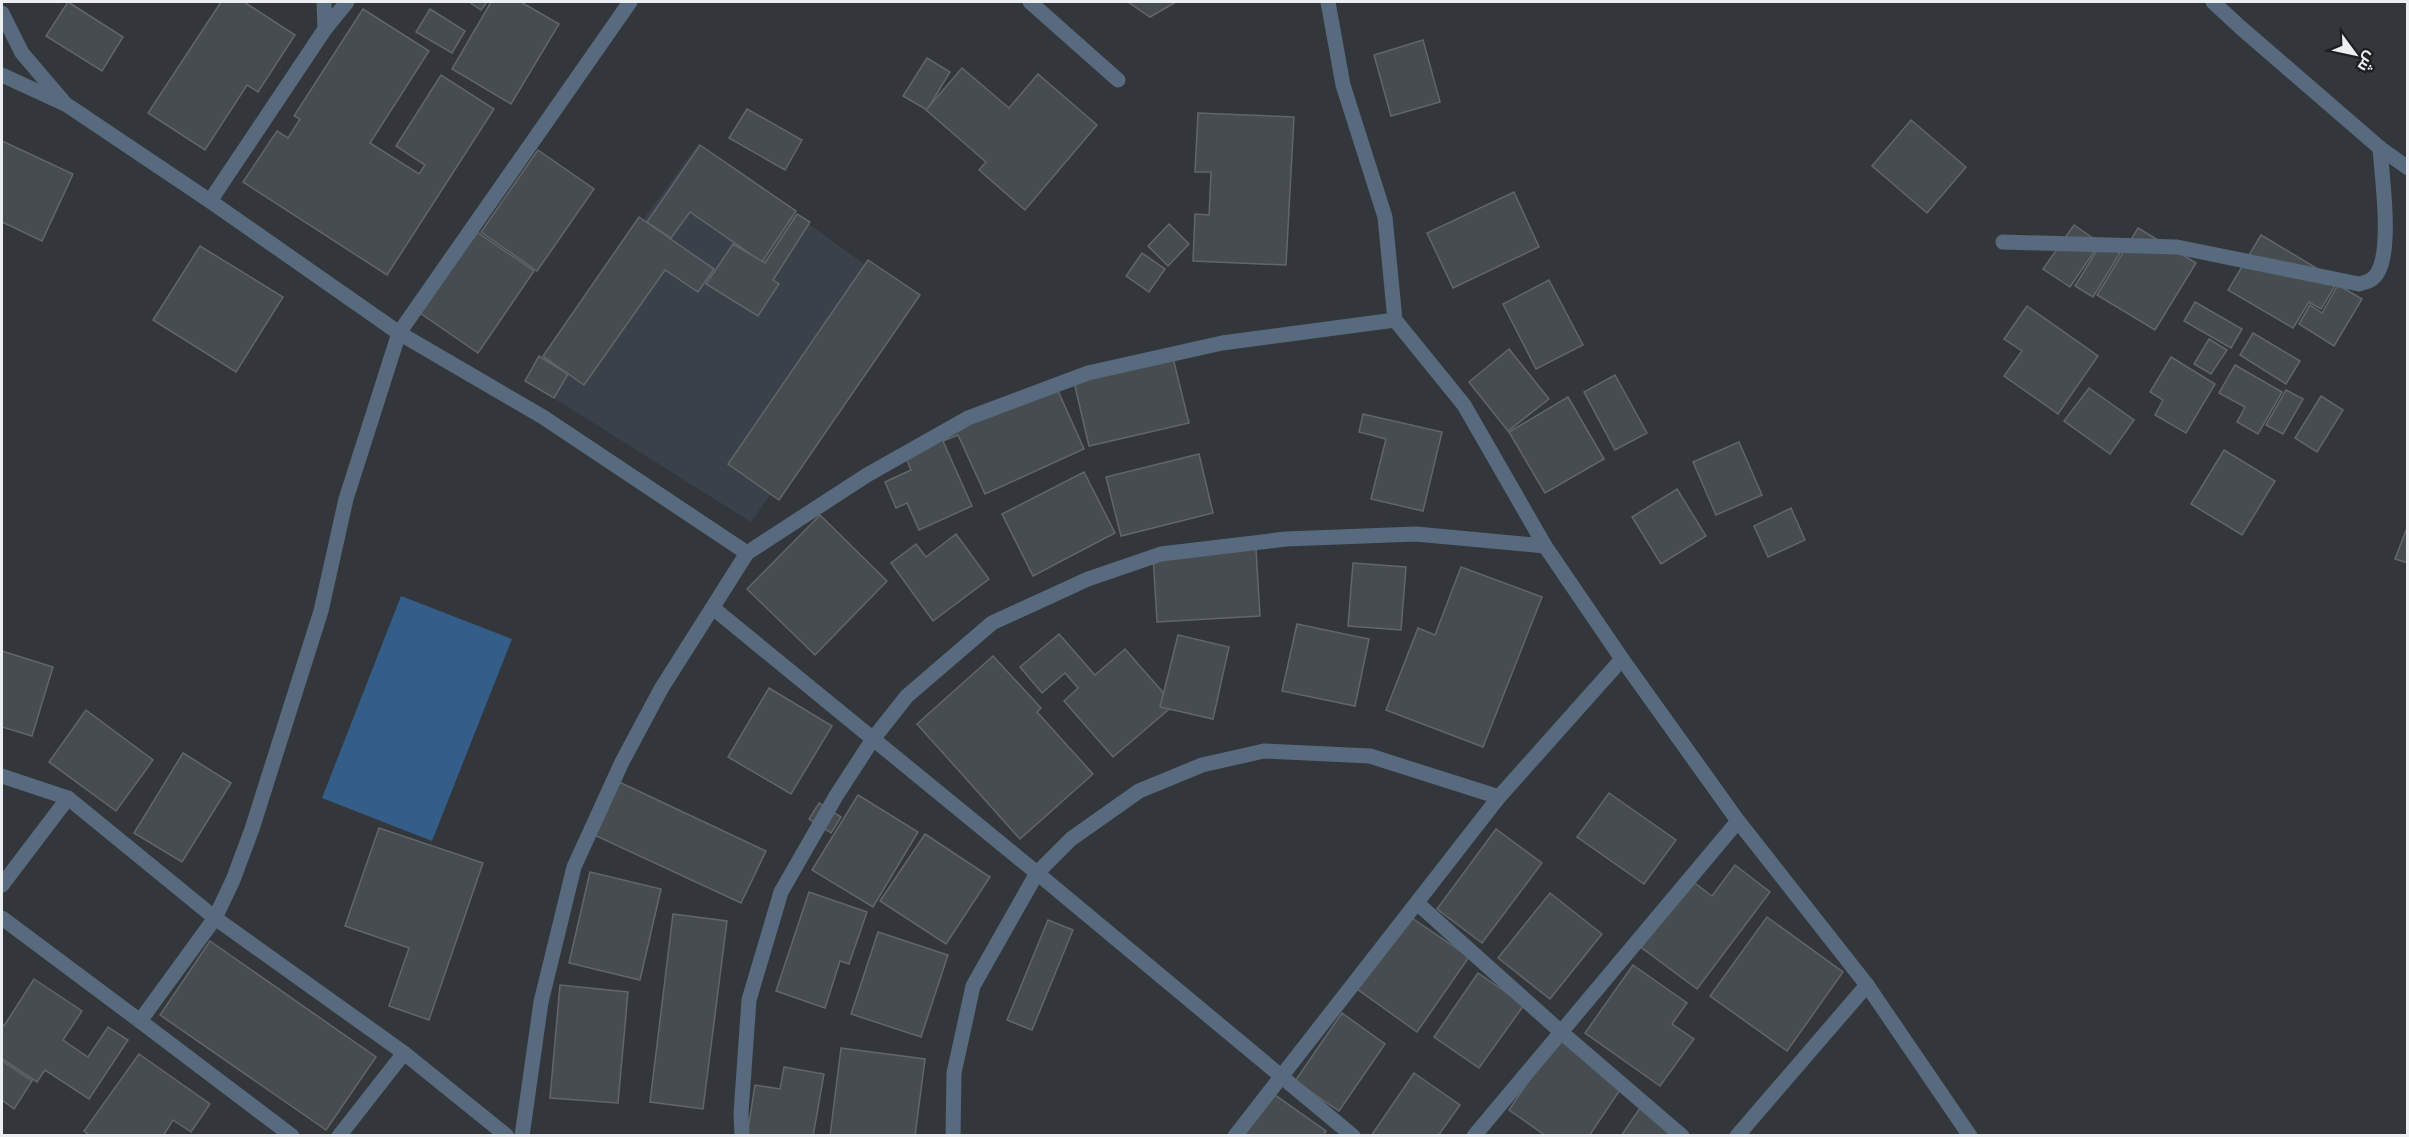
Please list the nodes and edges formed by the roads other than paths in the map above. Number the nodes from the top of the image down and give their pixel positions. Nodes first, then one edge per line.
1 (324, 2) edge
2 (347, 2) edge
3 (630, 2) edge
4 (1030, 2) edge
5 (1328, 2) edge
6 (2213, 2) edge
7 (2, 13) edge
8 (325, 29) junction
9 (2, 75) edge
10 (1118, 80) dead end
11 (67, 105) junction
12 (2380, 148) junction
13 (2408, 168) edge
14 (210, 201) junction
15 (2003, 242) dead end
16 (1395, 320) junction
17 (399, 333) junction
18 (1545, 546) junction
19 (747, 553) junction
20 (713, 608) junction
21 (1622, 659) junction
22 (873, 739) junction
23 (2, 776) edge
24 (1499, 797) junction
25 (68, 798) junction
26 (1738, 821) junction
27 (1037, 873) junction
28 (2, 885) edge
29 (1417, 903) junction
30 (2, 918) edge
31 (215, 918) junction
32 (1867, 985) junction
33 (140, 1021) junction
34 (1561, 1032) junction
35 (404, 1053) junction
36 (1283, 1077) junction
37 (292, 1136) edge
38 (339, 1136) edge
39 (507, 1136) edge
40 (522, 1136) edge
41 (742, 1136) edge
42 (953, 1136) edge
43 (1235, 1136) edge
44 (1353, 1136) edge
45 (1474, 1136) edge
46 (1682, 1136) edge
47 (1737, 1136) edge
48 (1970, 1136) edge

1 - 8 street
2 - 8 street
3 - 17 street
4 - 10 street
5 - 16 street
6 - 12 street
7 - 11 street
8 - 14 street
9 - 11 street
11 - 14 street
12 - 13 street
12 - 15 street
14 - 17 street
16 - 18 street
16 - 19 street
17 - 19 street
17 - 31 street
18 - 21 street
18 - 22 street
19 - 20 street
20 - 22 street
20 - 40 street
21 - 24 street
21 - 26 street
22 - 27 street
22 - 41 street
23 - 25 street
24 - 27 street
24 - 29 street
25 - 28 street
25 - 31 street
26 - 32 street
26 - 34 street
27 - 36 street
27 - 42 street
29 - 34 street
29 - 36 street
30 - 33 street
31 - 33 street
31 - 35 street
32 - 47 street
32 - 48 street
33 - 37 street
34 - 45 street
34 - 46 street
35 - 38 street
35 - 39 street
36 - 43 street
36 - 44 street

